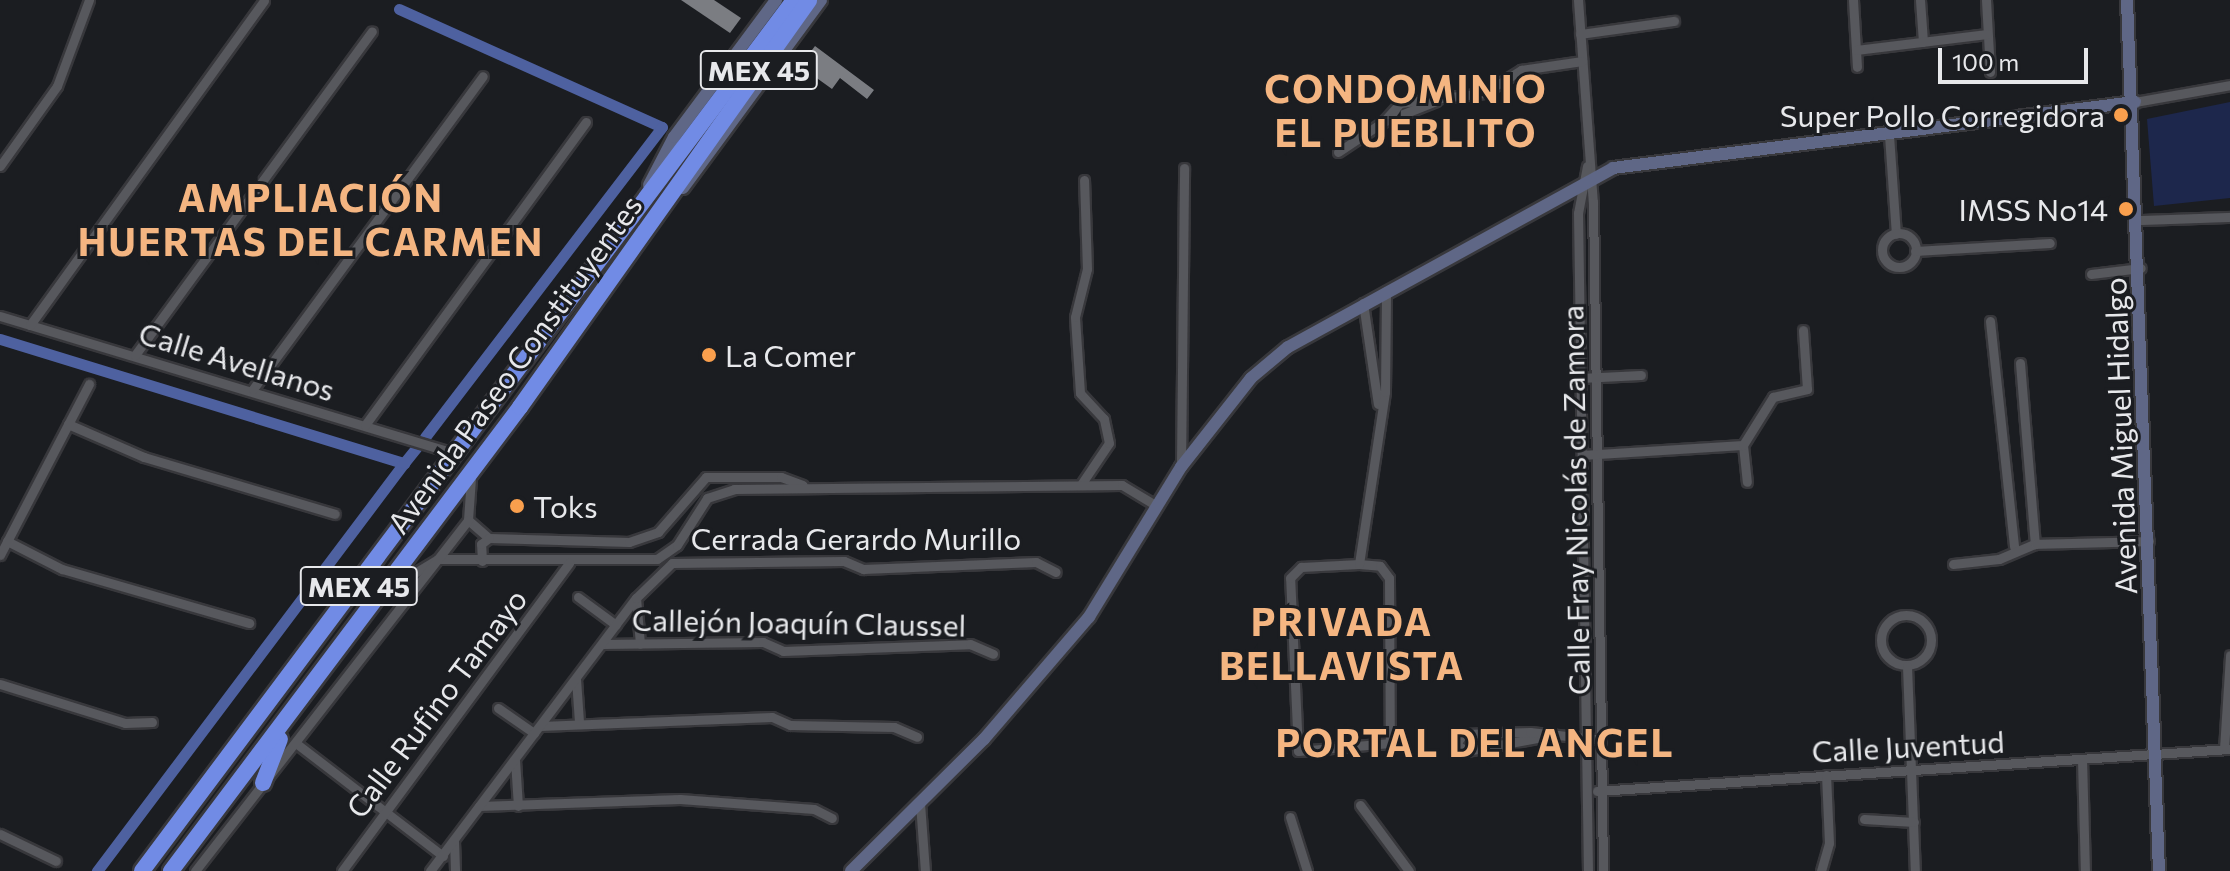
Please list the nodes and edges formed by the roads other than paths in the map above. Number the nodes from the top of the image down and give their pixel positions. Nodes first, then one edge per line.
1 (89, 0) edge
2 (264, 0) edge
3 (776, 0) edge
4 (794, 0) edge
5 (809, 0) edge
6 (821, 0) edge
7 (1578, 0) edge
8 (1853, 0) edge
9 (1920, 0) edge
10 (1986, 0) edge
11 (2127, 0) edge
12 (1674, 21) dead end
13 (372, 31) dead end
14 (1580, 34) junction
15 (1987, 34) junction
16 (1923, 42) junction
17 (1856, 50) junction
18 (1582, 61) junction
19 (1857, 67) dead end
20 (1990, 72) dead end
21 (483, 76) dead end
22 (2230, 85) edge
23 (1439, 99) junction
24 (2135, 102) junction
25 (586, 122) dead end
26 (1383, 122) junction
27 (703, 135) junction
28 (1889, 135) junction
29 (1338, 152) dead end
30 (0, 166) edge
31 (1184, 168) dead end
32 (1586, 175) junction
33 (1084, 180) dead end
34 (639, 204) junction
35 (656, 217) junction
36 (2230, 217) edge
37 (2139, 220) junction
38 (1896, 234) junction
39 (2050, 243) dead end
40 (1915, 251) junction
41 (2141, 268) junction
42 (2091, 274) dead end
43 (1386, 290) junction
44 (1363, 303) junction
45 (0, 316) edge
46 (1990, 321) dead end
47 (30, 325) junction
48 (1803, 330) dead end
49 (135, 355) junction
50 (2020, 363) dead end
51 (1641, 375) dead end
52 (1596, 377) junction
53 (1580, 378) junction
54 (89, 384) dead end
55 (253, 389) junction
56 (1378, 404) junction
57 (68, 424) junction
58 (365, 425) junction
59 (1743, 445) junction
60 (1598, 454) junction
61 (459, 455) junction
62 (1582, 455) junction
63 (1181, 467) junction
64 (472, 471) junction
65 (1747, 482) dead end
66 (1082, 483) junction
67 (806, 486) junction
68 (1157, 506) junction
69 (335, 514) dead end
70 (468, 520) junction
71 (489, 538) junction
72 (7, 541) junction
73 (2149, 541) junction
74 (2035, 544) junction
75 (2014, 547) junction
76 (0, 555) edge
77 (438, 559) junction
78 (482, 561) junction
79 (569, 563) junction
80 (1359, 564) junction
81 (1953, 564) dead end
82 (1056, 572) dead end
83 (380, 595) junction
84 (578, 597) dead end
85 (636, 598) junction
86 (249, 623) dead end
87 (616, 625) junction
88 (602, 644) junction
89 (640, 644) junction
90 (993, 654) dead end
91 (2230, 655) edge
92 (1907, 666) junction
93 (576, 679) junction
94 (0, 684) edge
95 (498, 708) dead end
96 (288, 720) junction
97 (152, 722) dead end
98 (579, 722) junction
99 (537, 730) junction
100 (1548, 736) junction
101 (917, 737) dead end
102 (1589, 738) junction
103 (1603, 739) junction
104 (297, 744) junction
105 (2227, 749) edge
106 (2155, 752) junction
107 (2082, 759) junction
108 (515, 760) junction
109 (1914, 772) junction
110 (1826, 775) junction
111 (263, 783) junction
112 (1590, 791) junction
113 (1603, 791) junction
114 (920, 803) junction
115 (1360, 805) dead end
116 (479, 806) junction
117 (518, 806) junction
118 (383, 814) junction
119 (1290, 817) dead end
120 (832, 818) dead end
121 (1864, 819) dead end
122 (1914, 822) junction
123 (0, 834) edge
124 (454, 841) junction
125 (443, 856) junction
126 (56, 861) dead end
127 (142, 871) edge
128 (171, 871) edge
129 (195, 871) edge
130 (342, 871) edge
131 (430, 871) edge
132 (455, 871) edge
133 (851, 871) edge
134 (925, 871) edge
135 (1307, 871) edge
136 (1409, 871) edge
137 (1588, 871) edge
138 (1603, 871) edge
139 (1821, 871) edge
140 (1915, 871) edge
141 (2085, 871) edge
142 (2159, 871) edge

1 - 30 street
2 - 47 street
3 - 34 street
4 - 27 highway, Avenida Paseo Constituyentes / MEX 45
5 - 27 highway, Avenida Paseo Constituyentes / MEX 45
6 - 35 street
7 - 14 street
8 - 17 street
9 - 16 street
10 - 15 street
11 - 24 street, Avenida Miguel Hidalgo
12 - 14 street
13 - 49 street
14 - 18 street
15 - 16 street
15 - 20 street
16 - 17 street
17 - 19 street
18 - 23 street
18 - 32 street
21 - 55 street
22 - 24 street
23 - 26 street
23 - 26 street
24 - 28 street
24 - 37 street, Avenida Miguel Hidalgo
25 - 58 street
26 - 29 street
27 - 34 highway, Avenida Paseo Constituyentes / MEX 45
27 - 35 highway, Avenida Paseo Constituyentes / MEX 45
28 - 32 street
28 - 38 street
31 - 63 street
32 - 43 street
32 - 52 street, Calle Fray Nicolás de Zamora
32 - 53 street, Calle Fray Nicolás de Zamora
33 - 66 street
34 - 61 highway, Avenida Paseo Constituyentes / MEX 45
35 - 64 highway, Avenida Paseo Constituyentes / MEX 45
36 - 37 street
37 - 41 street, Avenida Miguel Hidalgo
38 - 40 street
38 - 40 street
39 - 40 street
41 - 42 street
41 - 73 street, Avenida Miguel Hidalgo
43 - 44 street
43 - 56 street
44 - 56 street
44 - 63 street
45 - 47 street, Calle Avellanos
46 - 75 street
47 - 49 street, Calle Avellanos
48 - 59 street
49 - 55 street, Calle Avellanos
50 - 74 street
51 - 52 street
52 - 53 street
52 - 60 street, Calle Fray Nicolás de Zamora
53 - 62 street, Calle Fray Nicolás de Zamora
54 - 57 street
55 - 58 street, Calle Avellanos
56 - 80 street
57 - 69 street
57 - 72 street
58 - 61 street, Calle Avellanos
59 - 60 street
59 - 65 street
60 - 62 street
60 - 103 street, Calle Fray Nicolás de Zamora
61 - 127 highway, Avenida Paseo Constituyentes / MEX 45
62 - 102 street, Calle Fray Nicolás de Zamora
63 - 68 street
64 - 70 street
64 - 83 highway, Avenida Paseo Constituyentes / MEX 45
66 - 67 street
66 - 68 street
67 - 71 street
67 - 79 street
68 - 114 street
70 - 71 street
70 - 77 street
71 - 78 street
72 - 76 street
72 - 86 street
73 - 74 street
73 - 106 street, Avenida Miguel Hidalgo
74 - 75 street
75 - 81 street
77 - 78 street
77 - 83 street
77 - 104 street
78 - 79 street
79 - 118 street, Calle Rufino Tamayo
80 - 80 street
82 - 85 street, Cerrada Gerardo Murillo
83 - 96 highway, Avenida Paseo Constituyentes / MEX 45
84 - 87 street
85 - 87 street
85 - 89 street
87 - 88 street
88 - 89 street, Callejón Joaquín Claussel
88 - 93 street
89 - 90 street, Callejón Joaquín Claussel
91 - 105 street
92 - 92 street
92 - 109 street
93 - 98 street
93 - 99 street
94 - 97 street
95 - 99 street
96 - 111 highway
96 - 128 highway, Avenida Paseo Constituyentes / MEX 45
98 - 99 street
98 - 101 street
99 - 108 street
100 - 100 street
100 - 102 street
102 - 103 street
102 - 112 street, Calle Fray Nicolás de Zamora
103 - 113 street, Calle Fray Nicolás de Zamora
104 - 111 street
104 - 118 street
105 - 106 street, Calle Juventud
106 - 107 street, Calle Juventud
106 - 142 street, Avenida Miguel Hidalgo
107 - 109 street, Calle Juventud
107 - 141 street
108 - 116 street
108 - 117 street
109 - 110 street, Calle Juventud
109 - 122 street
110 - 113 street, Calle Juventud
110 - 139 street
111 - 129 street
112 - 113 street, Calle Juventud
112 - 137 street, Calle Fray Nicolás de Zamora
113 - 138 street, Calle Fray Nicolás de Zamora
114 - 133 street
114 - 134 street
115 - 136 street
116 - 117 street
116 - 124 street
117 - 120 street
118 - 125 street
118 - 130 street, Calle Rufino Tamayo
119 - 135 street
121 - 122 street
122 - 140 street
123 - 126 street
124 - 125 street
124 - 132 street
125 - 131 street

